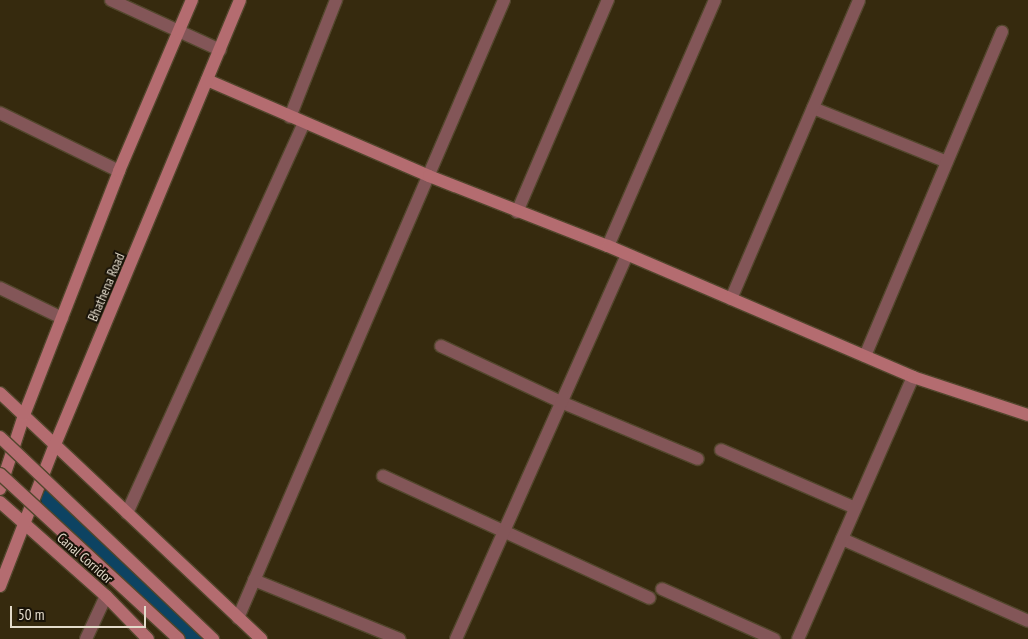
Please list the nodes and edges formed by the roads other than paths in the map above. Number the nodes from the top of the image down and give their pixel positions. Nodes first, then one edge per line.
1 (112, 0) edge
2 (192, 0) edge
3 (240, 0) edge
4 (336, 0) edge
5 (504, 0) edge
6 (608, 0) edge
7 (715, 0) edge
8 (859, 0) edge
9 (179, 31) junction
10 (1002, 32) dead end
11 (220, 50) junction
12 (207, 80) junction
13 (813, 108) junction
14 (0, 113) edge
15 (290, 117) junction
16 (304, 123) junction
17 (947, 162) junction
18 (119, 171) junction
19 (429, 176) junction
20 (517, 212) junction
21 (608, 246) junction
22 (627, 256) junction
23 (0, 288) edge
24 (731, 299) junction
25 (62, 318) junction
26 (441, 346) dead end
27 (865, 356) junction
28 (913, 377) junction
29 (0, 393) edge
30 (562, 402) junction
31 (24, 415) junction
32 (1028, 415) edge
33 (0, 437) edge
34 (54, 447) junction
35 (721, 450) dead end
36 (698, 459) dead end
37 (0, 474) edge
38 (383, 476) dead end
39 (0, 489) edge
40 (0, 502) edge
41 (855, 508) junction
42 (127, 513) junction
43 (25, 525) junction
44 (503, 532) junction
45 (842, 539) junction
46 (254, 580) junction
47 (0, 586) edge
48 (662, 589) dead end
49 (106, 596) junction
50 (649, 598) dead end
51 (238, 618) junction
52 (1028, 621) edge
53 (86, 639) edge
54 (148, 639) edge
55 (179, 639) edge
56 (213, 639) edge
57 (261, 639) edge
58 (399, 639) edge
59 (456, 639) edge
60 (774, 639) edge
61 (798, 639) edge

1 - 9 street
2 - 9 street, Bhathena Road
3 - 11 street, Bhathena Road
4 - 15 street
5 - 19 street
6 - 20 street
7 - 21 street
8 - 13 street
9 - 11 street
9 - 18 street, Bhathena Road
10 - 17 street
11 - 12 street, Bhathena Road
12 - 15 street
12 - 34 street, Bhathena Road
13 - 17 street
13 - 24 street
14 - 18 street
15 - 16 street
16 - 19 street
16 - 42 street
17 - 27 street
18 - 25 street, Bhathena Road
19 - 20 street
19 - 46 street
20 - 21 street
21 - 22 street
22 - 24 street
22 - 30 street
23 - 25 street
24 - 27 street
25 - 31 street, Bhathena Road
26 - 30 street
27 - 28 street
28 - 32 street
28 - 41 street
29 - 31 street
30 - 36 street
30 - 44 street
31 - 34 street
31 - 39 street, Bhathena Road
33 - 56 street, bridge
34 - 42 street
34 - 43 street, Bhathena Road
35 - 41 street
37 - 55 street, bridge
38 - 44 street
40 - 43 street, Canal Corridor
41 - 45 street
42 - 51 street
43 - 47 street, Bhathena Road
43 - 49 street, Canal Corridor
44 - 50 street
44 - 59 street
45 - 52 street
45 - 61 street
46 - 51 street
46 - 58 street
48 - 60 street
49 - 53 street
49 - 54 street, Canal Corridor
51 - 57 street

